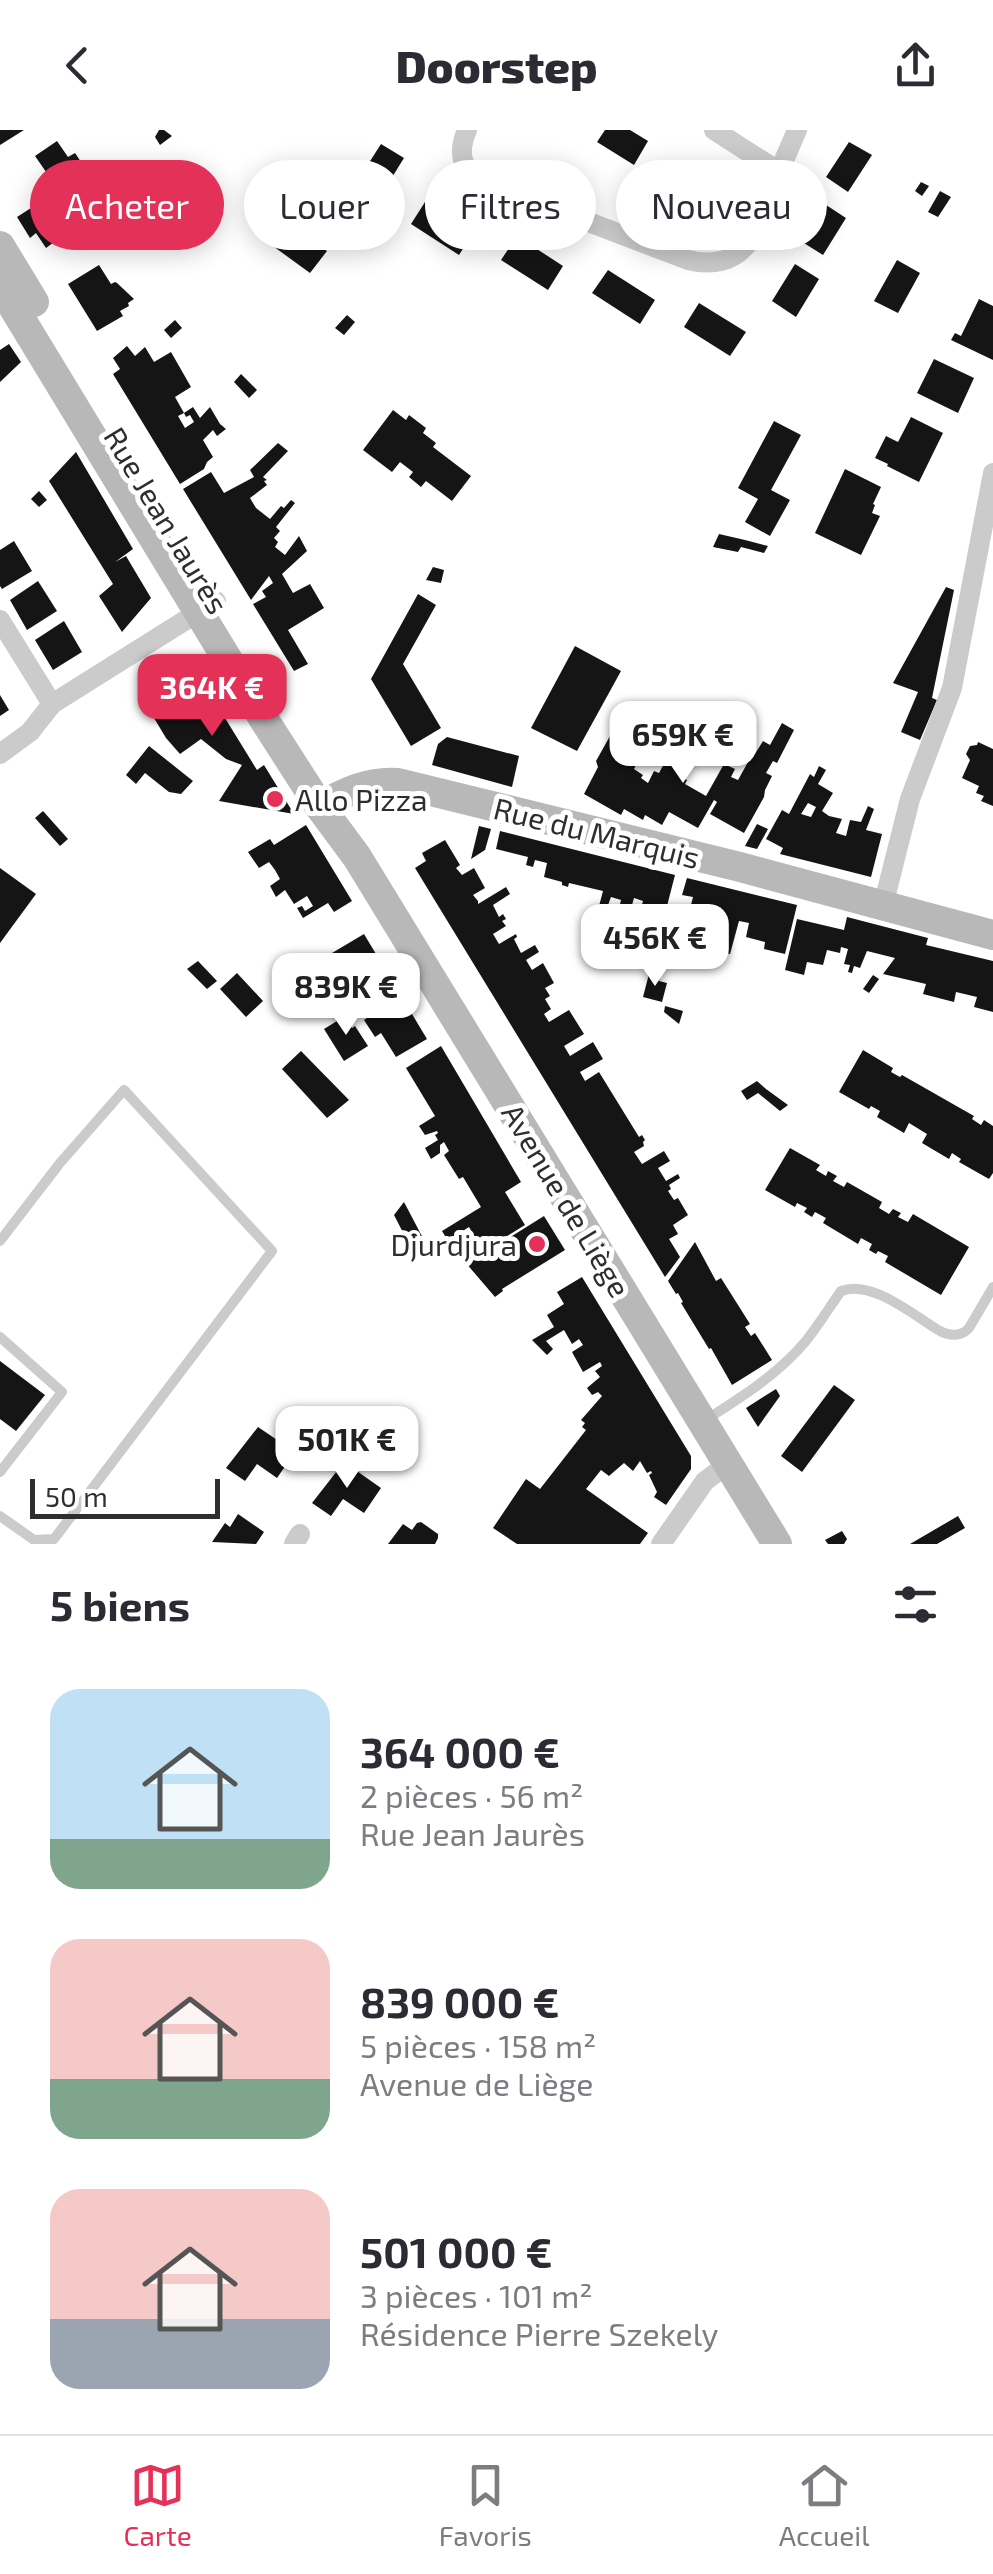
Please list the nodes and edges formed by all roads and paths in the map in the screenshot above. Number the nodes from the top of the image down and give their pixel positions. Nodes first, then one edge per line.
1 (467, 130) edge
2 (714, 130) edge
3 (796, 130) edge
4 (761, 160) edge
5 (783, 160) edge
6 (616, 231) edge
7 (0, 246) edge
8 (667, 250) edge
9 (743, 250) edge
10 (0, 285) edge
11 (993, 473) edge
12 (207, 607) junction
13 (0, 620) edge
14 (52, 704) junction
15 (0, 754) edge
16 (326, 800) junction
17 (882, 906) junction
18 (993, 936) edge
19 (0, 1241) edge
20 (993, 1287) edge
21 (0, 1337) edge
22 (702, 1422) junction
23 (728, 1464) junction
24 (0, 1472) edge
25 (0, 1516) edge
26 (54, 1541) edge
27 (35, 1542) edge
28 (662, 1544) edge
29 (776, 1544) edge

1 - 6 street
2 - 4 street
3 - 5 street
7 - 12 main road, Rue Jean Jaurès
8 - 9 street
10 - 12 main road, Rue Jean Jaurès
11 - 17 street
12 - 14 street
12 - 16 main road, Rue Jean Jaurès
13 - 14 street
14 - 15 street
16 - 17 main road, Rue du Marquis
16 - 22 main road, Avenue de Liège
17 - 18 main road, Rue du Marquis
19 - 26 lane
20 - 22 lane
21 - 24 lane
22 - 23 main road, Avenue de Liège
23 - 28 street
23 - 29 main road, Avenue de Liège
25 - 27 lane
26 - 27 lane

